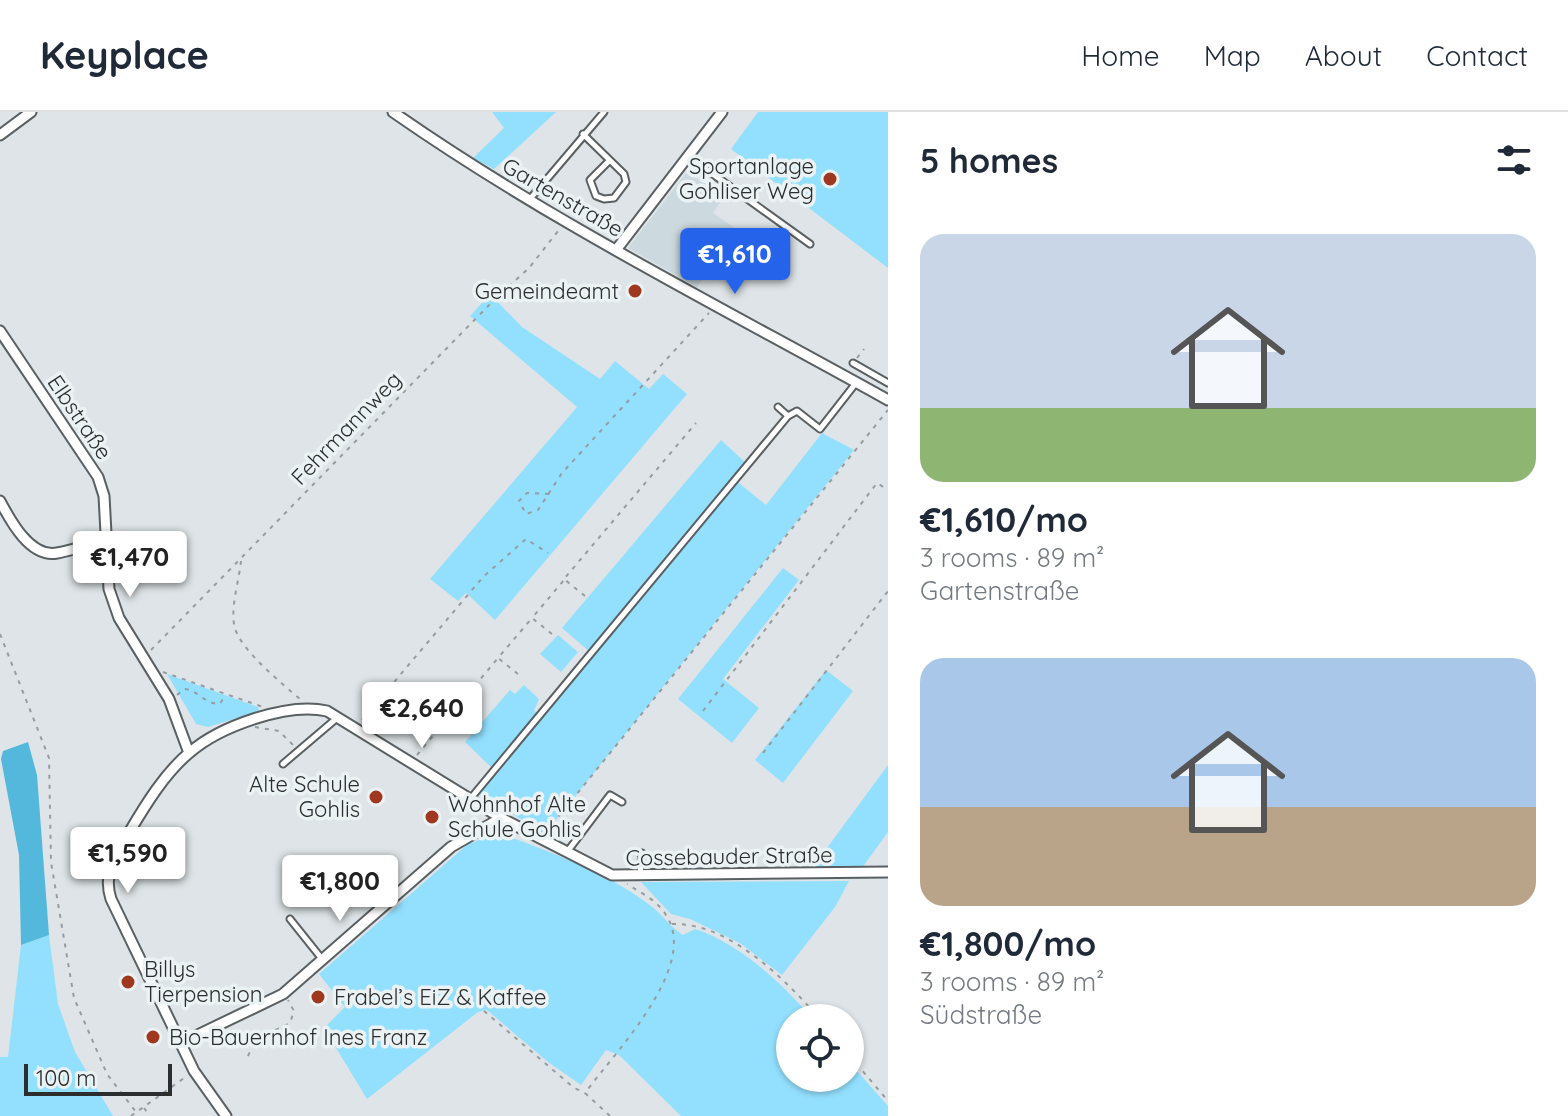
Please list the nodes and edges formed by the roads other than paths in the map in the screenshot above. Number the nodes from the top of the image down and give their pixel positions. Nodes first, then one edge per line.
1 (31, 112) edge
2 (393, 112) edge
3 (604, 112) edge
4 (722, 112) edge
5 (583, 134) junction
6 (0, 135) edge
7 (689, 157) junction
8 (608, 162) junction
9 (530, 199) junction
10 (810, 244) dead end
11 (616, 250) junction
12 (0, 331) edge
13 (853, 363) dead end
14 (856, 382) junction
15 (888, 383) edge
16 (888, 400) edge
17 (778, 407) dead end
18 (788, 416) junction
19 (0, 501) edge
20 (106, 546) junction
21 (339, 716) junction
22 (189, 753) junction
23 (283, 764) dead end
24 (470, 799) junction
25 (622, 802) dead end
26 (501, 818) junction
27 (567, 853) junction
28 (642, 853) dead end
29 (362, 867) dead end
30 (888, 872) edge
31 (640, 875) junction
32 (390, 901) junction
33 (290, 919) dead end
34 (323, 959) junction
35 (183, 1042) junction
36 (226, 1116) edge

1 - 6 street
2 - 9 street, Gartenstraße
3 - 5 lane
4 - 7 street
5 - 8 lane
5 - 9 lane
7 - 10 lane
7 - 11 street
8 - 8 lane
9 - 11 street, Gartenstraße
11 - 14 street, Gartenstraße
12 - 20 street, Elbstraße
13 - 15 lane
14 - 16 street, Gartenstraße
14 - 18 lane
17 - 18 lane
18 - 24 lane
19 - 20 street
20 - 22 street, Elbstraße
21 - 22 street, Cossebauder Straße
21 - 23 lane
21 - 24 street, Cossebauder Straße
22 - 35 street
24 - 26 street, Cossebauder Straße
25 - 27 lane
26 - 27 street, Cossebauder Straße
26 - 32 street
27 - 31 street, Cossebauder Straße
28 - 31 lane
29 - 32 lane
30 - 31 street, Cossebauder Straße
32 - 34 street
33 - 34 lane
34 - 35 street
35 - 36 street

